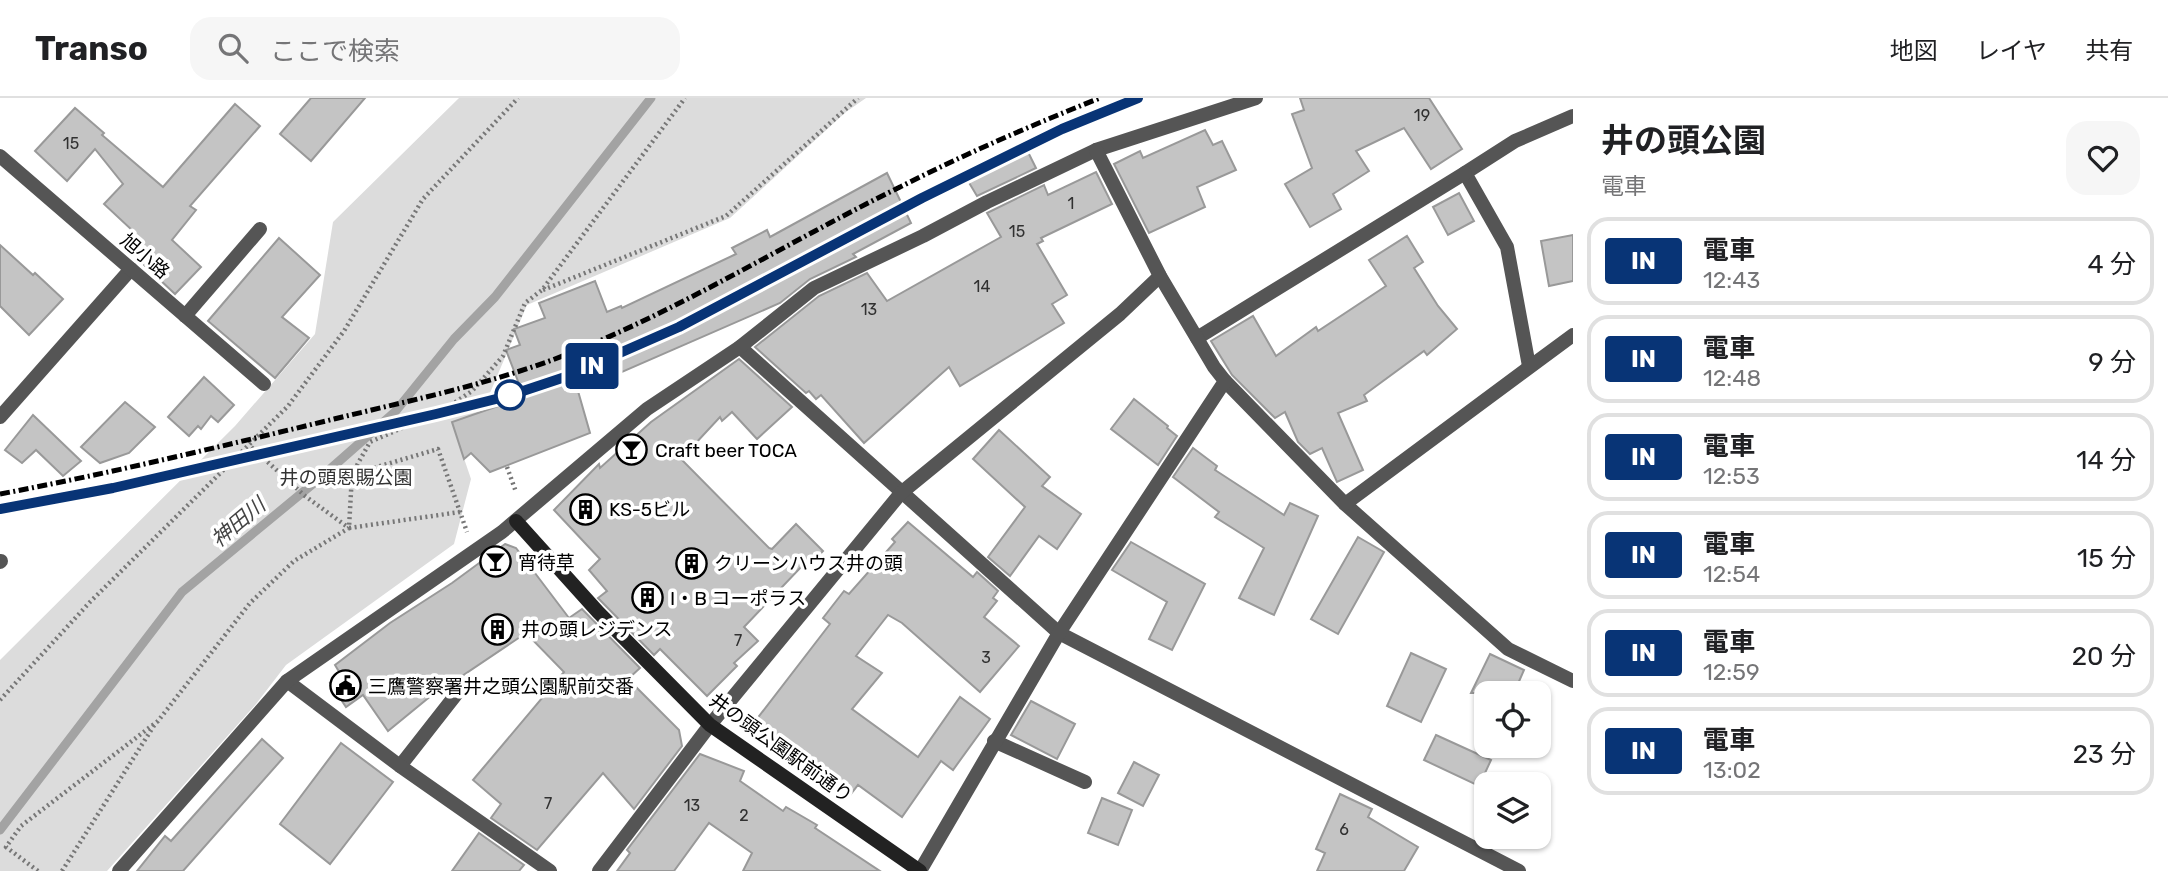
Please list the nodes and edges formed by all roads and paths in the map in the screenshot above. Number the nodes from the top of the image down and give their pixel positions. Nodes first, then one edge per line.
1 (518, 98) edge
2 (685, 98) edge
3 (858, 98) edge
4 (1256, 98) edge
5 (1573, 116) edge
6 (1096, 150) junction
7 (0, 156) edge
8 (1465, 173) junction
9 (260, 229) dead end
10 (131, 270) junction
11 (1160, 276) junction
12 (542, 290) junction
13 (185, 316) junction
14 (1573, 335) edge
15 (1197, 338) junction
16 (740, 347) junction
17 (1529, 366) junction
18 (1225, 381) junction
19 (264, 384) dead end
20 (0, 417) edge
21 (249, 445) junction
22 (506, 467) dead end
23 (352, 474) junction
24 (516, 492) dead end
25 (901, 493) junction
26 (1345, 504) junction
27 (460, 512) junction
28 (516, 521) junction
29 (349, 528) junction
30 (469, 537) dead end
31 (1059, 634) junction
32 (287, 681) junction
33 (1573, 681) edge
34 (458, 692) dead end
35 (0, 700) edge
36 (158, 721) junction
37 (710, 725) junction
38 (995, 741) junction
39 (400, 766) junction
40 (1085, 782) dead end
41 (0, 844) edge
42 (6, 847) junction
43 (38, 871) edge
44 (62, 871) edge
45 (120, 871) edge
46 (550, 871) edge
47 (599, 871) edge
48 (920, 871) edge
49 (1519, 871) edge

1 - 21 path
2 - 12 path
3 - 12 path
4 - 6 street
5 - 8 street
6 - 11 street
6 - 16 street
7 - 10 street, 旭小路
8 - 15 street
8 - 17 street
9 - 13 street
10 - 13 street, 旭小路
10 - 20 street
11 - 15 street
11 - 25 street
12 - 23 path
13 - 19 street, 旭小路
14 - 17 street
15 - 18 street
16 - 25 street
16 - 28 street
17 - 26 street
18 - 26 street
18 - 31 street
21 - 29 path
21 - 35 path
22 - 24 path
23 - 27 path
23 - 29 path
25 - 31 street
25 - 37 street
26 - 33 street
27 - 29 path
27 - 30 path
28 - 32 street
28 - 37 street, 井の頭公園駅前通り
29 - 36 path
31 - 38 street
31 - 49 street
32 - 39 street
32 - 45 street
34 - 39 street
36 - 42 path
36 - 44 path
37 - 47 street
37 - 48 street, 井の頭公園駅前通り
38 - 40 street
38 - 48 street
39 - 46 street
41 - 42 path
42 - 43 path

